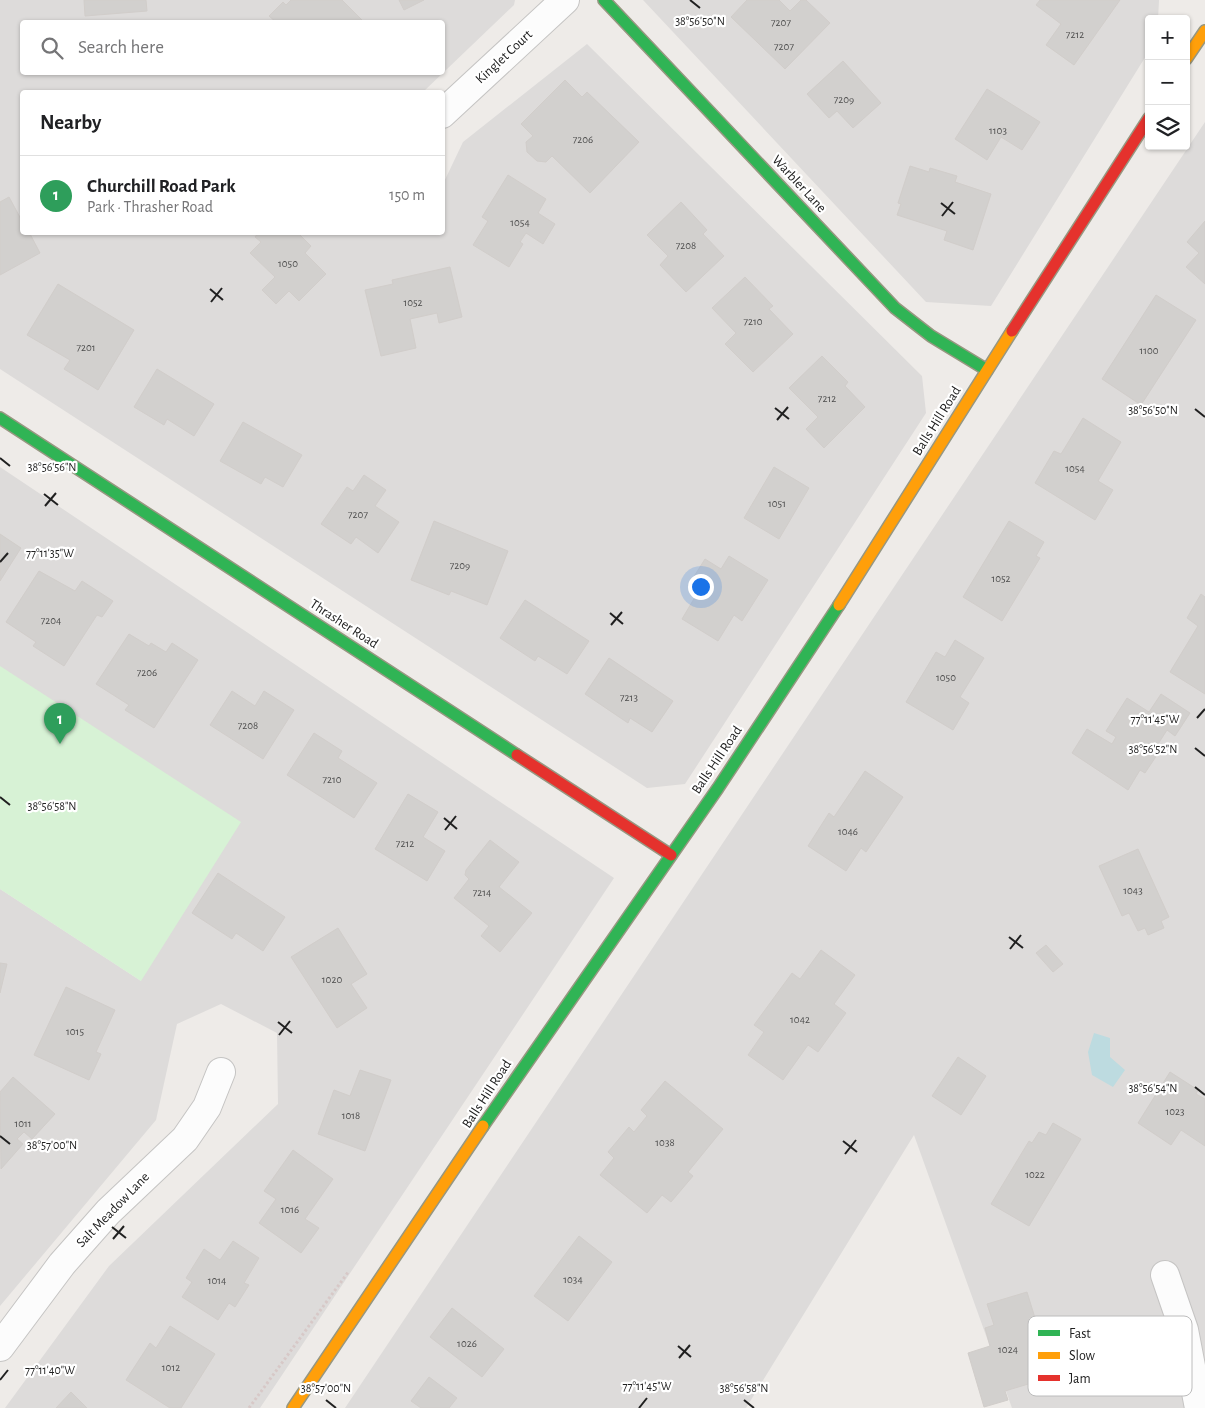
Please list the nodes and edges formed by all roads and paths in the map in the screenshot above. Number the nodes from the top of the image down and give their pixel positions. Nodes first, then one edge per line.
1 (565, 0) edge
2 (604, 0) edge
3 (1205, 31) edge
4 (1190, 53) edge
5 (445, 111) edge
6 (1145, 124) edge
7 (987, 370) junction
8 (0, 418) edge
9 (671, 855) junction
10 (222, 1072) dead end
11 (1165, 1274) dead end
12 (1179, 1316) edge
13 (0, 1347) edge
14 (1192, 1372) edge
15 (294, 1408) edge
16 (1199, 1408) edge

1 - 5 street, Kinglet Court
2 - 7 street, Warbler Lane
3 - 4 street
6 - 7 street, Balls Hill Road
7 - 9 street, Balls Hill Road
8 - 9 street, Thrasher Road
9 - 15 street, Balls Hill Road
10 - 13 street, Salt Meadow Lane
11 - 12 street
14 - 16 street

